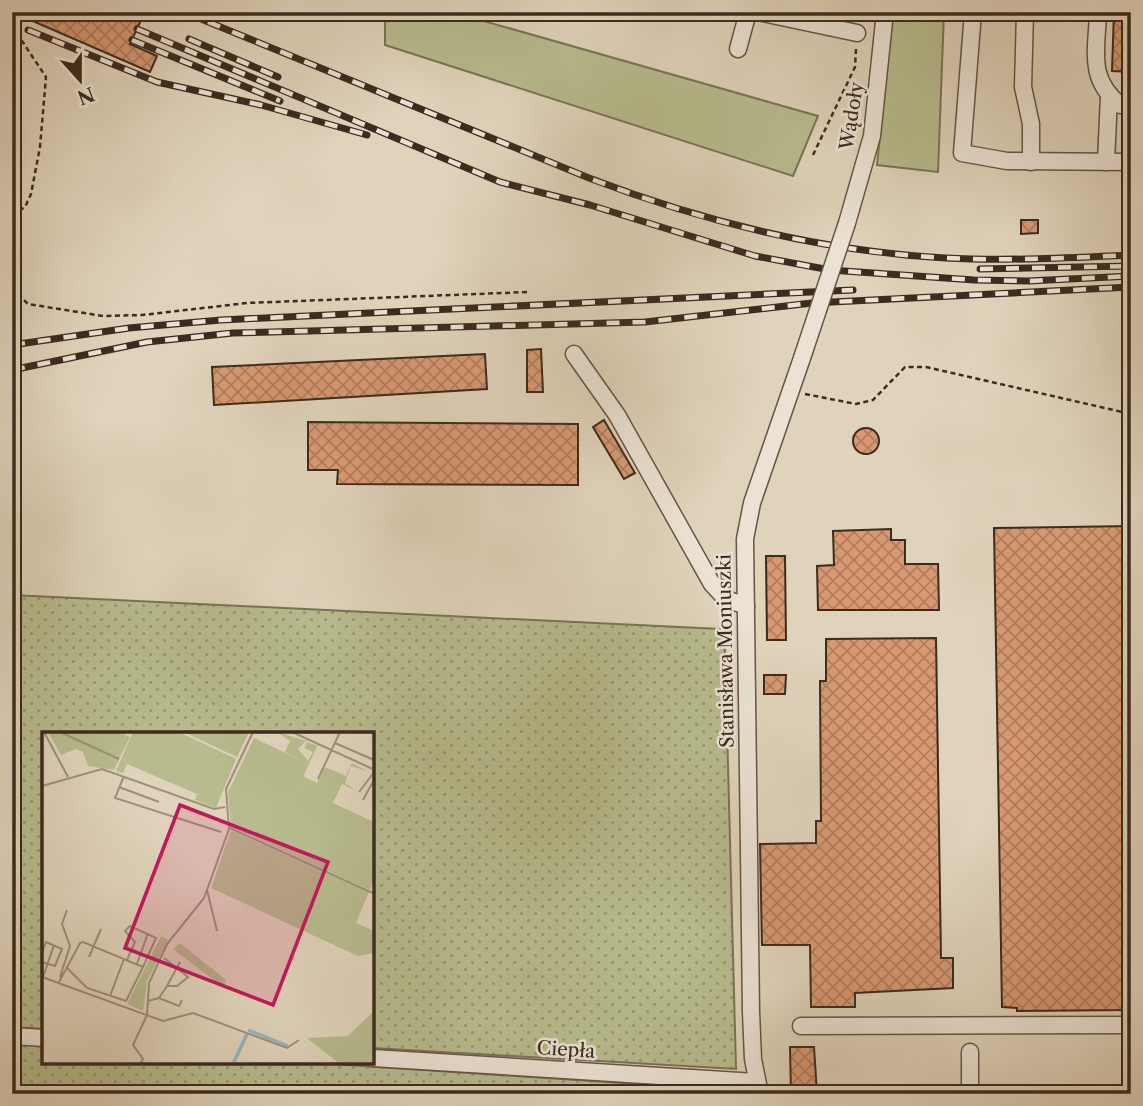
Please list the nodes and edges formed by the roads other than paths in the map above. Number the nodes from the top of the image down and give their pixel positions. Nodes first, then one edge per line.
1 (748, 12) edge
2 (758, 12) edge
3 (885, 12) edge
4 (973, 12) edge
5 (1025, 12) edge
6 (1098, 12) edge
7 (808, 18) edge
8 (857, 33) road end
9 (738, 49) dead end
10 (1109, 96) junction
11 (1131, 105) edge
12 (1031, 162) junction
13 (1106, 162) junction
14 (1131, 162) edge
15 (847, 223) joint
16 (574, 354) dead end
17 (746, 606) junction
18 (1131, 1025) edge
19 (801, 1026) dead end
20 (12, 1036) edge
21 (42, 1038) edge
22 (970, 1052) dead end
23 (374, 1058) edge
24 (758, 1088) edge
25 (970, 1094) edge

1 - 9 street
2 - 7 street
3 - 15 street, Wądoły
4 - 12 street
5 - 12 street
6 - 10 street
7 - 8 street
10 - 11 street
10 - 13 street
12 - 13 street
13 - 14 street
15 - 17 street, Stanisława Moniuszki, bridge
16 - 17 street
17 - 24 street, Stanisława Moniuszki
18 - 19 street
20 - 21 street
22 - 25 street
23 - 24 street, Ciepła

